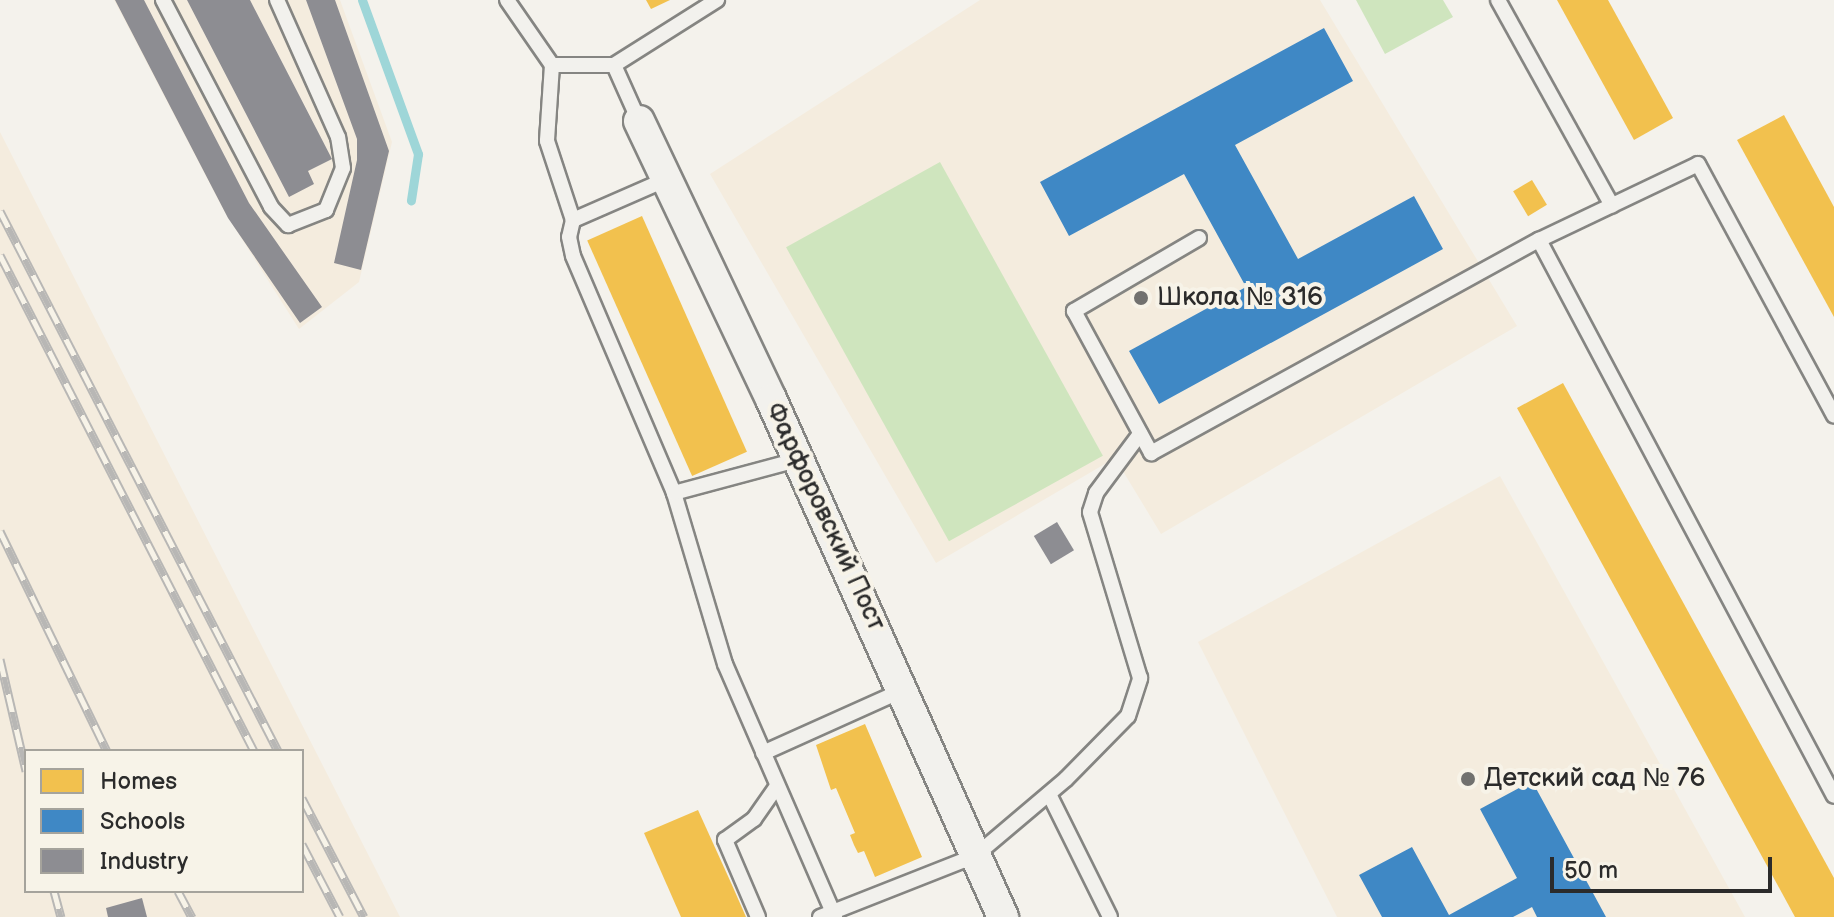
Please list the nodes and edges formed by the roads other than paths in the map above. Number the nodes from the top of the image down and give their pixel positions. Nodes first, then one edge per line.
1 (163, 0) edge
2 (277, 0) edge
3 (507, 0) edge
4 (717, 0) edge
5 (1498, 0) edge
6 (552, 65) junction
7 (614, 65) junction
8 (639, 121) joint
9 (667, 179) junction
10 (1612, 206) junction
11 (573, 220) junction
12 (1199, 238) dead end
13 (1539, 240) junction
14 (1834, 416) edge
15 (1140, 434) junction
16 (797, 460) junction
17 (674, 493) junction
18 (903, 690) junction
19 (763, 753) junction
20 (777, 786) junction
21 (1832, 789) edge
22 (1049, 794) junction
23 (975, 856) junction
24 (829, 915) edge
25 (758, 917) edge
26 (1003, 917) edge
27 (1110, 917) edge

1 - 2 lane
3 - 6 lane
4 - 7 lane
5 - 10 lane
6 - 7 lane
6 - 11 lane
7 - 8 lane
8 - 9 street, Фарфоровский Пост
9 - 11 lane
9 - 16 street, Фарфоровский Пост
10 - 13 lane
10 - 14 lane
11 - 17 lane
12 - 15 lane
13 - 15 lane
13 - 21 lane
15 - 22 lane
16 - 17 lane
16 - 18 street, Фарфоровский Пост
17 - 19 lane
18 - 19 lane
18 - 23 street, Фарфоровский Пост
19 - 20 lane
20 - 24 lane
20 - 25 lane
22 - 23 lane
22 - 27 lane
23 - 24 lane
23 - 26 street, Фарфоровский Пост

